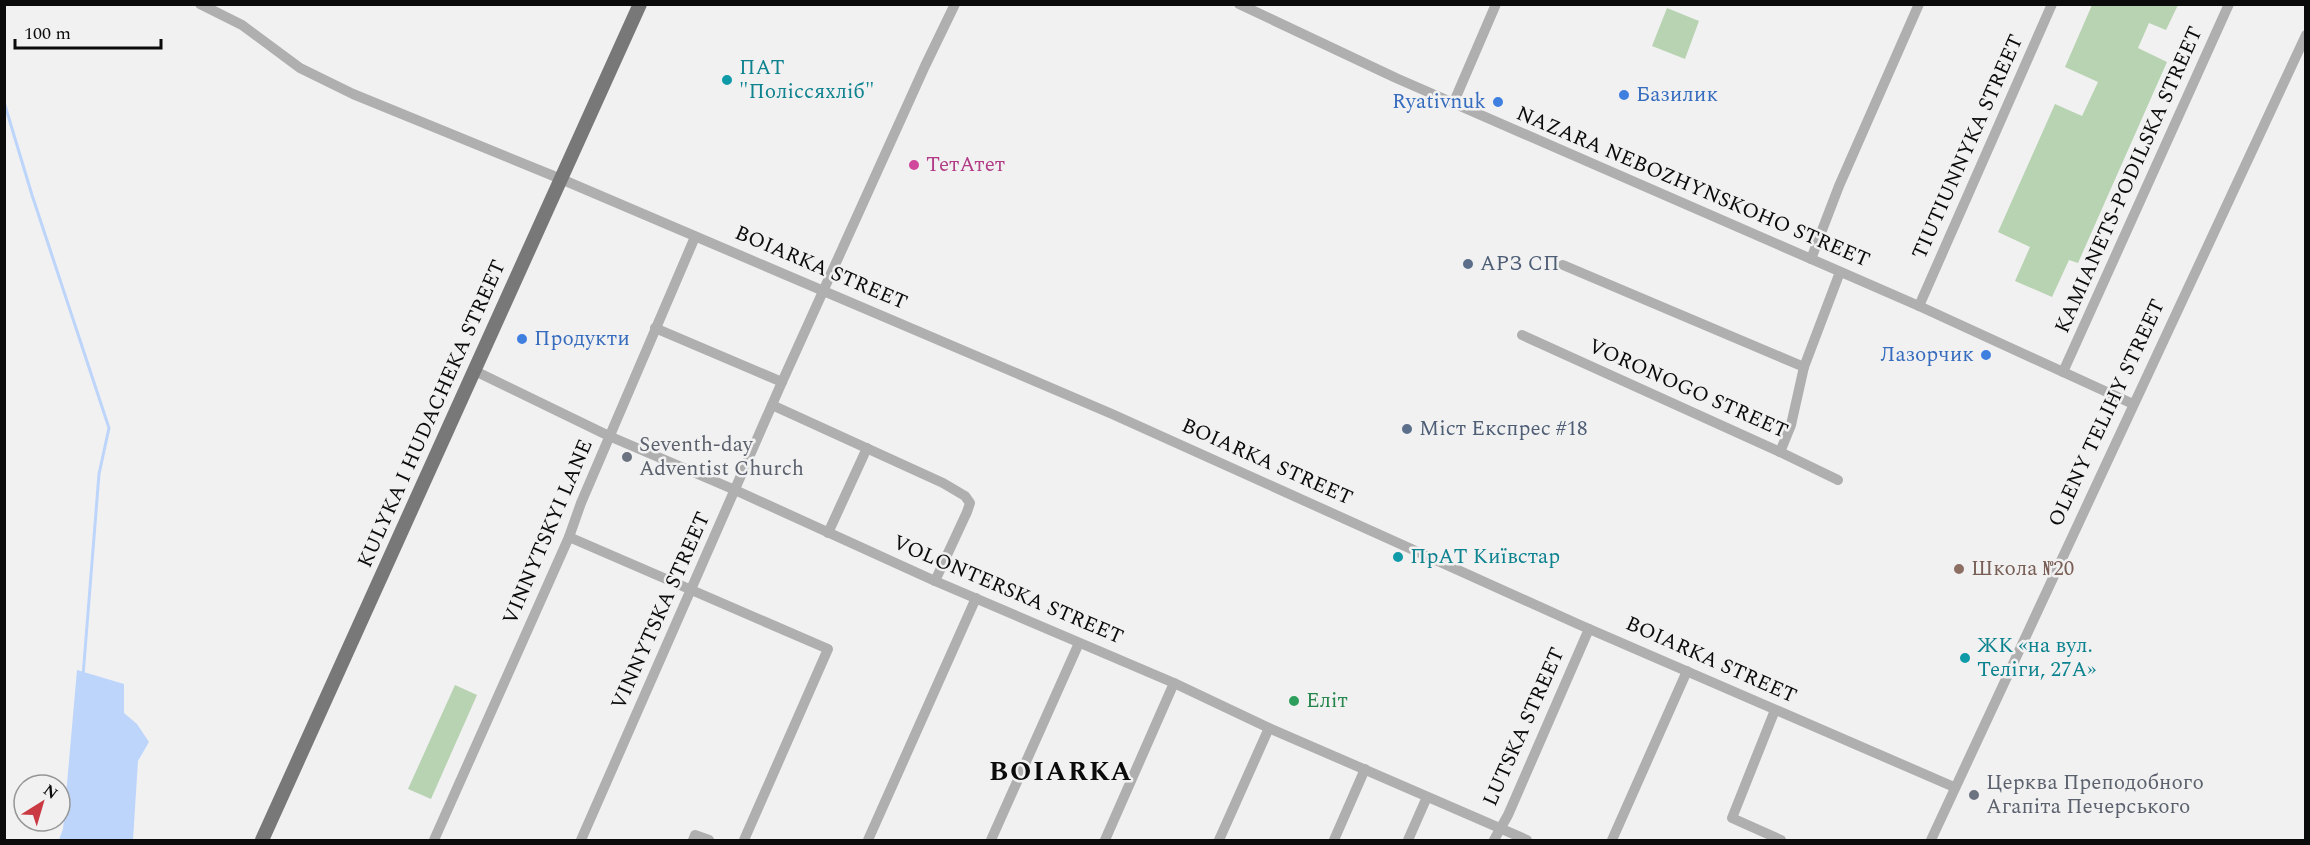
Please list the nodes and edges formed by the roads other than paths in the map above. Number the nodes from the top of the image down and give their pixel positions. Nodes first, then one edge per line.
1 (200, 4) edge
2 (640, 4) edge
3 (955, 4) edge
4 (1239, 4) edge
5 (1496, 4) edge
6 (1919, 4) edge
7 (2052, 4) edge
8 (2229, 4) edge
9 (2306, 35) edge
10 (1453, 104) junction
11 (561, 179) junction
12 (695, 237) junction
13 (1811, 259) junction
14 (1563, 265) dead end
15 (1840, 272) junction
16 (824, 290) junction
17 (1919, 306) junction
18 (656, 328) junction
19 (1522, 335) dead end
20 (1804, 367) junction
21 (475, 371) junction
22 (2063, 372) junction
23 (782, 382) junction
24 (2133, 404) junction
25 (772, 405) junction
26 (609, 436) junction
27 (867, 448) junction
28 (1780, 452) junction
29 (1838, 480) dead end
30 (735, 490) junction
31 (828, 533) junction
32 (569, 537) junction
33 (935, 581) junction
34 (691, 590) junction
35 (976, 598) junction
36 (1588, 629) junction
37 (1079, 643) junction
38 (1687, 671) junction
39 (1174, 683) junction
40 (1775, 710) junction
41 (1269, 728) junction
42 (1365, 770) junction
43 (1954, 787) junction
44 (1427, 797) junction
45 (1499, 829) junction
46 (262, 840) edge
47 (434, 840) edge
48 (581, 840) edge
49 (693, 840) edge
50 (709, 840) edge
51 (744, 840) edge
52 (868, 840) edge
53 (991, 840) edge
54 (1105, 840) edge
55 (1219, 840) edge
56 (1334, 840) edge
57 (1408, 840) edge
58 (1494, 840) edge
59 (1527, 840) edge
60 (1612, 840) edge
61 (1782, 840) edge
62 (1931, 840) edge

1 - 11 street, BOIARKA STREET
2 - 11 main road, KULYKA I HUDACHEKA STREET
3 - 16 street, VINNYTSKA STREET
4 - 10 street, NAZARA NEBOZHYNSKOHO STREET
5 - 10 street
6 - 13 street
7 - 17 street, TIUTIUNNYKA STREET
8 - 22 street, KAMIANETS-PODILSKA STREET
9 - 24 street, OLENY TELIHY STREET
10 - 13 street, NAZARA NEBOZHYNSKOHO STREET
11 - 12 street, BOIARKA STREET
11 - 21 main road, KULYKA I HUDACHEKA STREET
12 - 16 street, BOIARKA STREET
12 - 18 street, VINNYTSKYI LANE
13 - 15 street, NAZARA NEBOZHYNSKOHO STREET
14 - 20 street
15 - 17 street, NAZARA NEBOZHYNSKOHO STREET
15 - 20 street
16 - 23 street, VINNYTSKA STREET
16 - 36 street, BOIARKA STREET
17 - 22 street, NAZARA NEBOZHYNSKOHO STREET
18 - 23 street
18 - 26 street, VINNYTSKYI LANE
19 - 28 street, VORONOGO STREET
20 - 28 street
21 - 26 street, VOLONTERSKA STREET
21 - 46 main road, KULYKA I HUDACHEKA STREET
22 - 24 street, NAZARA NEBOZHYNSKOHO STREET
23 - 25 street, VINNYTSKA STREET
24 - 43 street, OLENY TELIHY STREET
25 - 27 street
25 - 30 street, VINNYTSKA STREET
26 - 30 street, VOLONTERSKA STREET
26 - 32 street, VINNYTSKYI LANE
27 - 31 street
27 - 33 street
28 - 29 street, VORONOGO STREET
30 - 31 street, VOLONTERSKA STREET
30 - 34 street, VINNYTSKA STREET
31 - 33 street, VOLONTERSKA STREET
32 - 34 street
32 - 47 street, VINNYTSKYI LANE
33 - 35 street, VOLONTERSKA STREET
34 - 48 street, VINNYTSKA STREET
34 - 51 street
35 - 37 street, VOLONTERSKA STREET
35 - 52 street
36 - 38 street, BOIARKA STREET
36 - 45 street, LUTSKA STREET
37 - 39 street, VOLONTERSKA STREET
37 - 53 street
38 - 40 street, BOIARKA STREET
38 - 60 street
39 - 41 street, VOLONTERSKA STREET
39 - 54 street
40 - 43 street, BOIARKA STREET
40 - 61 street
41 - 42 street, VOLONTERSKA STREET
41 - 55 street
42 - 44 street, VOLONTERSKA STREET
42 - 56 street
43 - 62 street, OLENY TELIHY STREET
44 - 45 street, VOLONTERSKA STREET
44 - 57 street
45 - 58 street, LUTSKA STREET
45 - 59 street, VOLONTERSKA STREET
49 - 50 street

